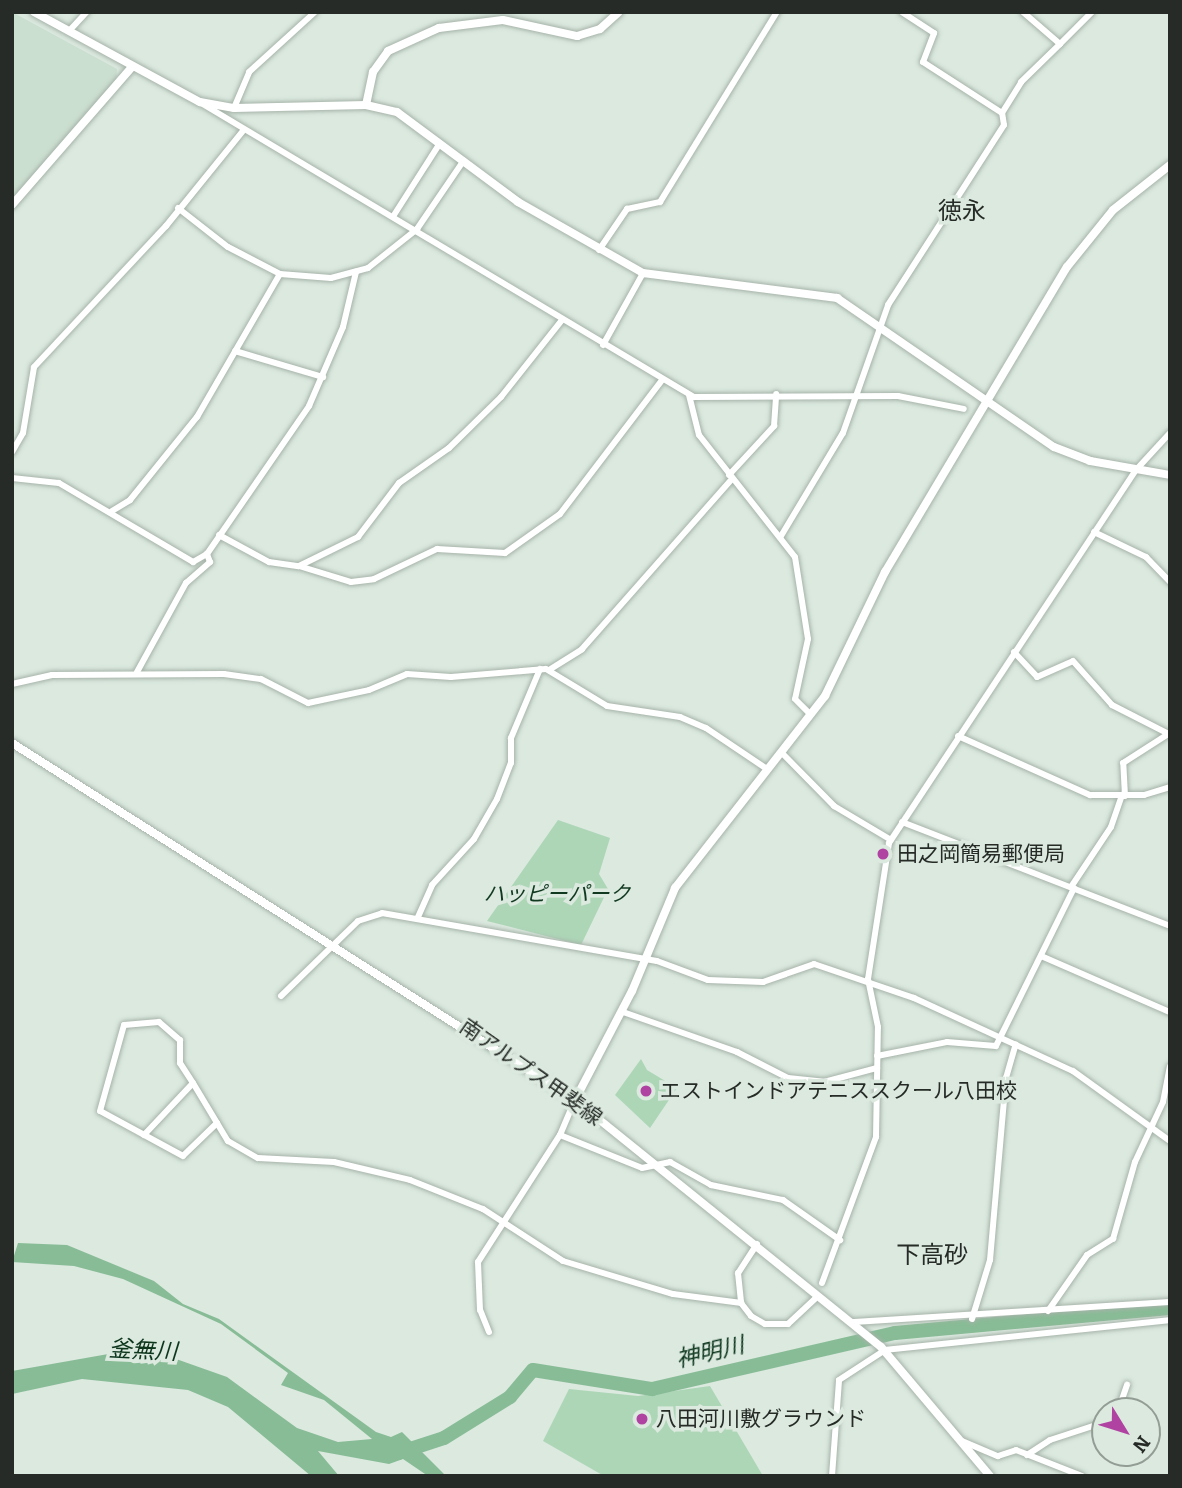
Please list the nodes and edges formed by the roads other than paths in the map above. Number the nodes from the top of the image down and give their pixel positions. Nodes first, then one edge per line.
1 (34, 12) edge
2 (87, 12) edge
3 (315, 12) edge
4 (619, 12) edge
5 (777, 12) edge
6 (902, 12) edge
7 (1023, 12) edge
8 (1092, 12) edge
9 (69, 31) junction
10 (1060, 44) junction
11 (132, 67) junction
12 (200, 102) junction
13 (366, 106) junction
14 (234, 108) junction
15 (1002, 113) junction
16 (243, 131) junction
17 (441, 141) junction
18 (464, 160) junction
19 (1170, 165) edge
20 (12, 205) edge
21 (178, 208) junction
22 (394, 215) junction
23 (417, 229) junction
24 (599, 250) junction
25 (356, 272) junction
26 (643, 273) junction
27 (280, 274) junction
28 (562, 320) junction
29 (881, 324) junction
30 (603, 345) junction
31 (235, 351) junction
32 (323, 377) junction
33 (662, 380) junction
34 (776, 394) junction
35 (689, 395) junction
36 (856, 396) junction
37 (986, 404) junction
38 (964, 409) dead end
39 (1170, 433) edge
40 (12, 452) edge
41 (1135, 471) junction
42 (1170, 475) edge
43 (731, 477) junction
44 (12, 478) edge
45 (111, 511) junction
46 (1094, 531) junction
47 (219, 535) junction
48 (782, 536) junction
49 (207, 554) junction
50 (299, 566) junction
51 (1170, 582) edge
52 (1014, 652) junction
53 (540, 668) junction
54 (549, 670) junction
55 (137, 672) junction
56 (12, 684) edge
57 (810, 715) junction
58 (1169, 734) edge
59 (958, 736) junction
60 (12, 743) edge
61 (781, 752) junction
62 (767, 769) junction
63 (1170, 787) edge
64 (1124, 795) junction
65 (902, 822) junction
66 (891, 840) junction
67 (1072, 888) junction
68 (418, 917) junction
69 (1170, 926) edge
70 (332, 946) junction
71 (1041, 956) junction
72 (644, 960) junction
73 (868, 984) junction
74 (281, 996) dead end
75 (623, 1012) junction
76 (1170, 1012) edge
77 (1001, 1037) junction
78 (1016, 1044) junction
79 (877, 1056) junction
80 (1170, 1067) edge
81 (877, 1068) junction
82 (193, 1083) junction
83 (575, 1100) junction
84 (217, 1123) junction
85 (1152, 1130) junction
86 (144, 1135) junction
87 (560, 1135) junction
88 (1170, 1141) edge
89 (655, 1164) junction
90 (501, 1219) junction
91 (840, 1240) junction
92 (757, 1244) junction
93 (822, 1283) dead end
94 (815, 1299) dead end
95 (1170, 1302) edge
96 (741, 1303) junction
97 (1048, 1311) junction
98 (972, 1319) junction
99 (1170, 1320) edge
100 (853, 1322) junction
101 (489, 1332) dead end
102 (883, 1349) junction
103 (1128, 1385) dead end
104 (1123, 1397) edge
105 (1091, 1427) edge
106 (962, 1441) junction
107 (1027, 1455) junction
108 (832, 1476) edge
109 (990, 1476) edge
110 (1082, 1476) edge

1 - 9 street
2 - 9 street
3 - 14 street
4 - 13 street
5 - 24 street
6 - 15 street
7 - 10 street
8 - 10 street
9 - 11 street
10 - 15 street
11 - 12 street
11 - 20 street
12 - 14 street
12 - 16 street
13 - 14 street
13 - 17 street
15 - 29 street
16 - 21 street
16 - 22 street
17 - 18 street
17 - 22 street
18 - 23 street
18 - 24 street
19 - 37 street
21 - 27 street
21 - 40 street
22 - 23 street
23 - 25 street
23 - 28 street
24 - 26 street
25 - 27 street
25 - 32 street
26 - 29 street
26 - 30 street
27 - 31 street
28 - 30 street
28 - 50 street
29 - 36 street
29 - 37 street
30 - 33 street
31 - 32 street
31 - 45 street
32 - 47 street
33 - 35 street
33 - 50 street
34 - 35 street
34 - 36 street
34 - 43 street
35 - 43 street
36 - 38 street
36 - 48 street
37 - 41 street
37 - 57 street
39 - 41 street
41 - 42 street
41 - 46 street
43 - 48 street
43 - 54 street
44 - 45 street
45 - 49 street
46 - 51 street
46 - 52 street
47 - 49 street
47 - 50 street
48 - 57 street
49 - 55 street
52 - 58 street
52 - 59 street
53 - 54 street
53 - 55 street
53 - 68 street
54 - 62 street
55 - 56 street
57 - 61 street
58 - 64 street
59 - 64 street
59 - 65 street
60 - 70 street, 南アルプス甲斐線
61 - 62 street
61 - 66 street
62 - 72 street
63 - 64 street
64 - 67 street
65 - 66 street
65 - 67 street
66 - 73 street
67 - 69 street
67 - 71 street
68 - 70 street
68 - 72 street
70 - 74 street
70 - 83 street, 南アルプス甲斐線
71 - 76 street
71 - 77 street
72 - 73 street
72 - 75 street
73 - 77 street
73 - 79 street
75 - 81 street
75 - 83 street
77 - 78 street
77 - 79 street
78 - 85 street
78 - 98 street
79 - 81 street
80 - 85 street
81 - 91 street
82 - 84 street
82 - 86 street
82 - 86 street
83 - 87 street
83 - 89 street, 南アルプス甲斐線
84 - 86 street
84 - 90 street
85 - 88 street
85 - 97 street
87 - 89 street
87 - 90 street
89 - 91 street
89 - 92 street, 南アルプス甲斐線
90 - 96 street
90 - 101 street
91 - 93 street
92 - 96 street
92 - 100 street, 南アルプス甲斐線
94 - 96 street
95 - 97 street
97 - 98 street
98 - 100 street
99 - 102 street
100 - 102 street, 南アルプス甲斐線
102 - 106 street, 南アルプス甲斐線
102 - 108 street
103 - 104 street
105 - 107 street
106 - 107 street
106 - 109 street, 南アルプス甲斐線
107 - 110 street

